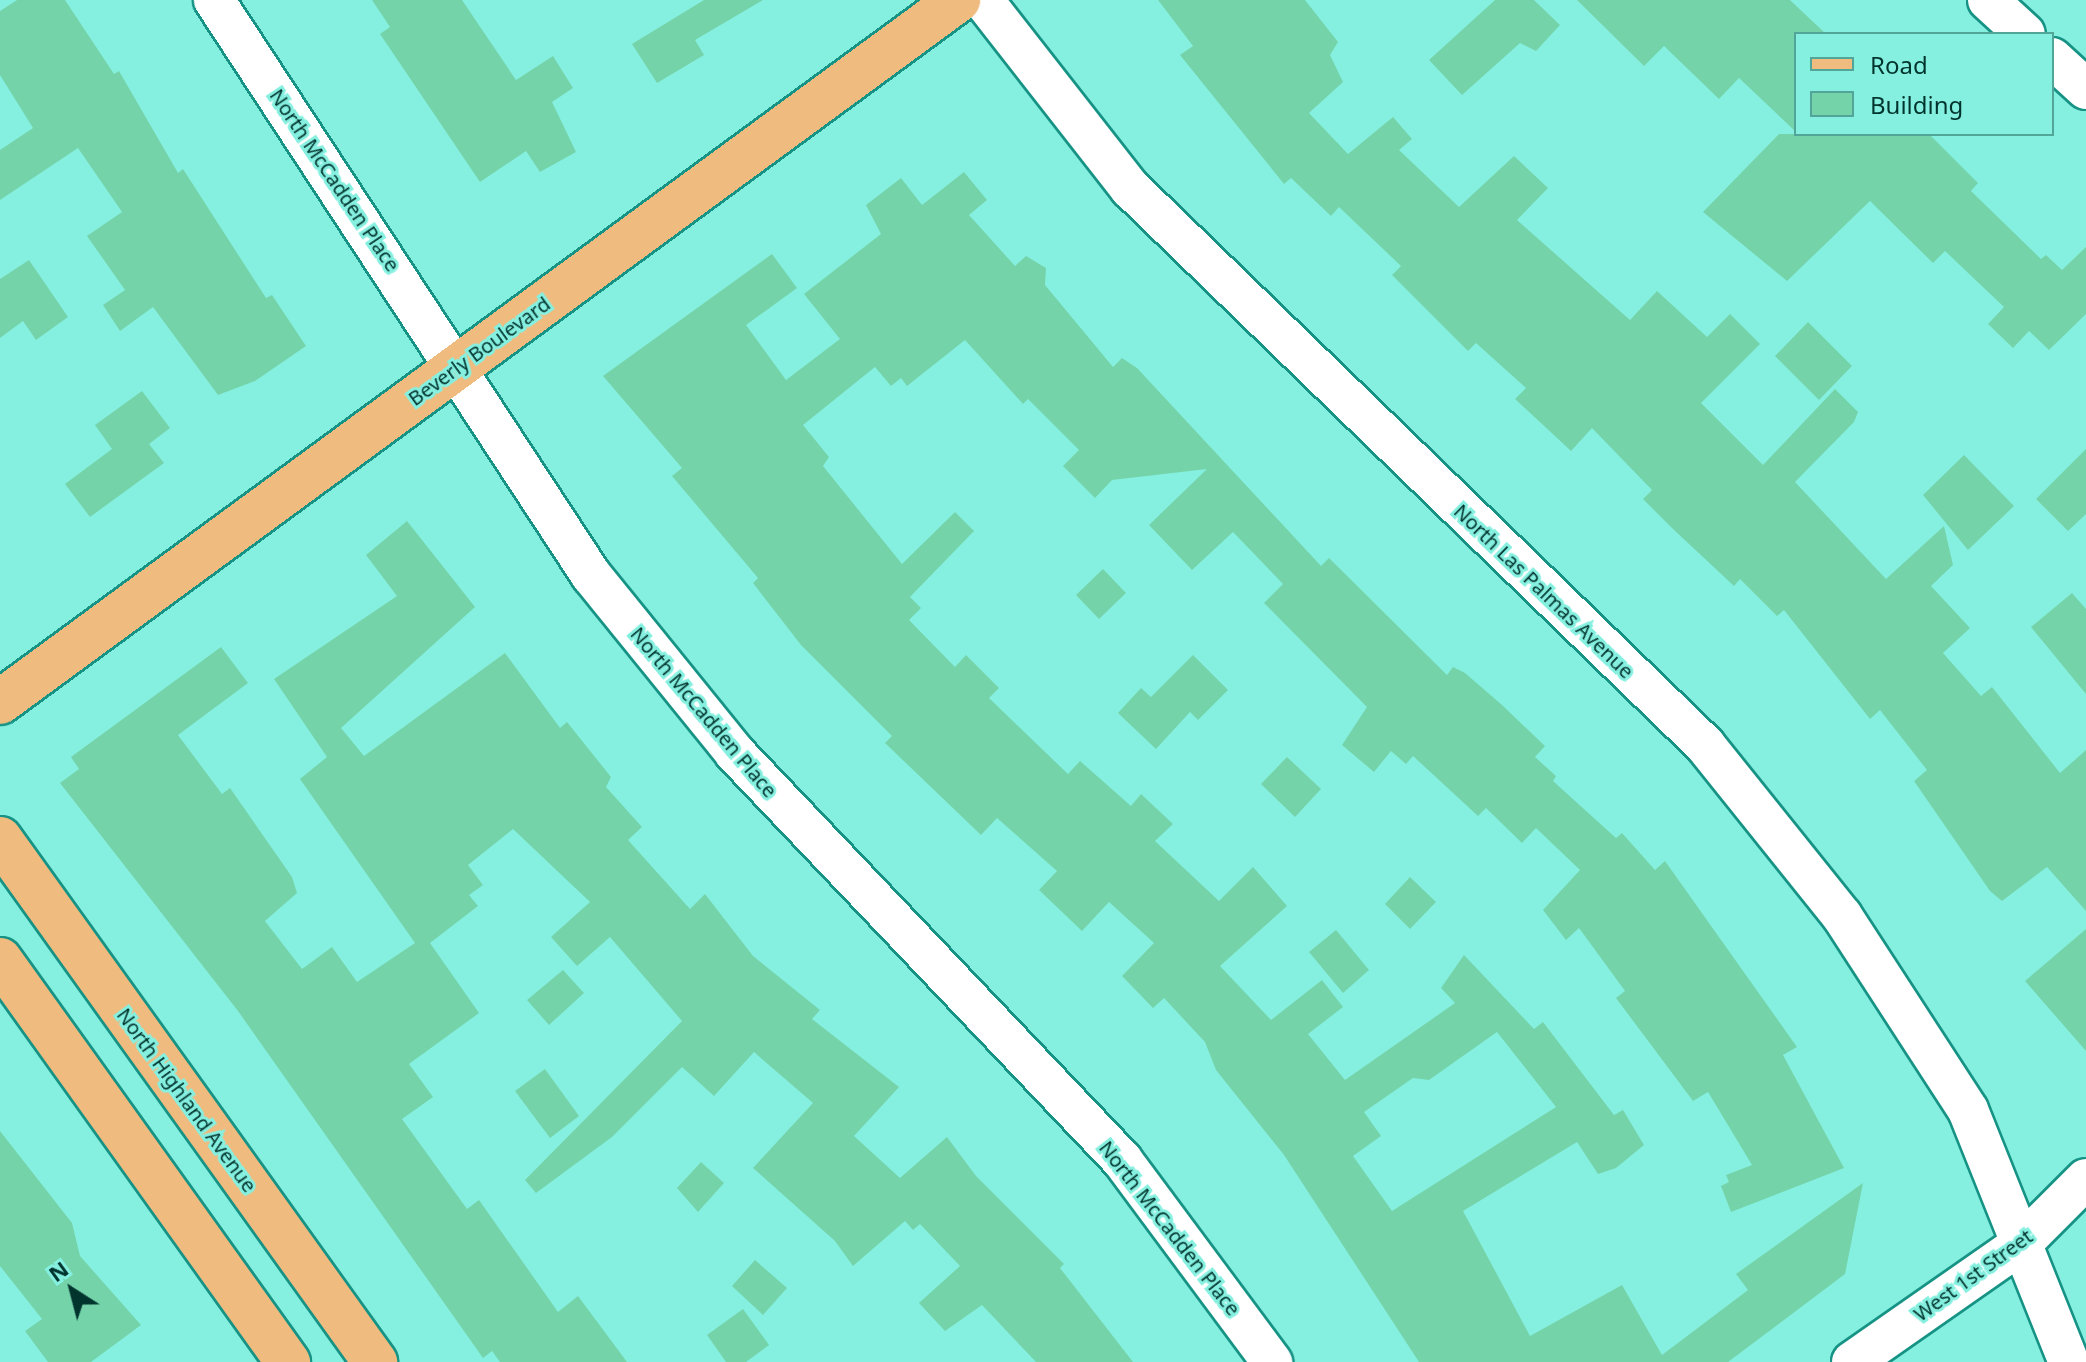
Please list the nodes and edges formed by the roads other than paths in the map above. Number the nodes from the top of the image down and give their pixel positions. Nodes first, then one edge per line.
1 (214, 0) edge
2 (958, 0) edge
3 (983, 0) edge
4 (1988, 0) edge
5 (2023, 32) edge
6 (2054, 60) edge
7 (2086, 89) edge
8 (459, 366) junction
9 (0, 702) edge
10 (0, 839) edge
11 (0, 960) edge
12 (2086, 1179) edge
13 (2021, 1244) junction
14 (288, 1362) edge
15 (375, 1362) edge
16 (1272, 1362) edge
17 (1852, 1362) edge
18 (2069, 1362) edge

1 - 8 street, North McCadden Place
2 - 8 main road, Beverly Boulevard
3 - 13 street, North Las Palmas Avenue
4 - 5 street
6 - 7 street
8 - 9 main road, Beverly Boulevard
8 - 16 street, North McCadden Place
10 - 15 main road, North Highland Avenue
11 - 14 main road
12 - 13 street, West 1st Street
13 - 17 street, West 1st Street
13 - 18 street, North Las Palmas Avenue

